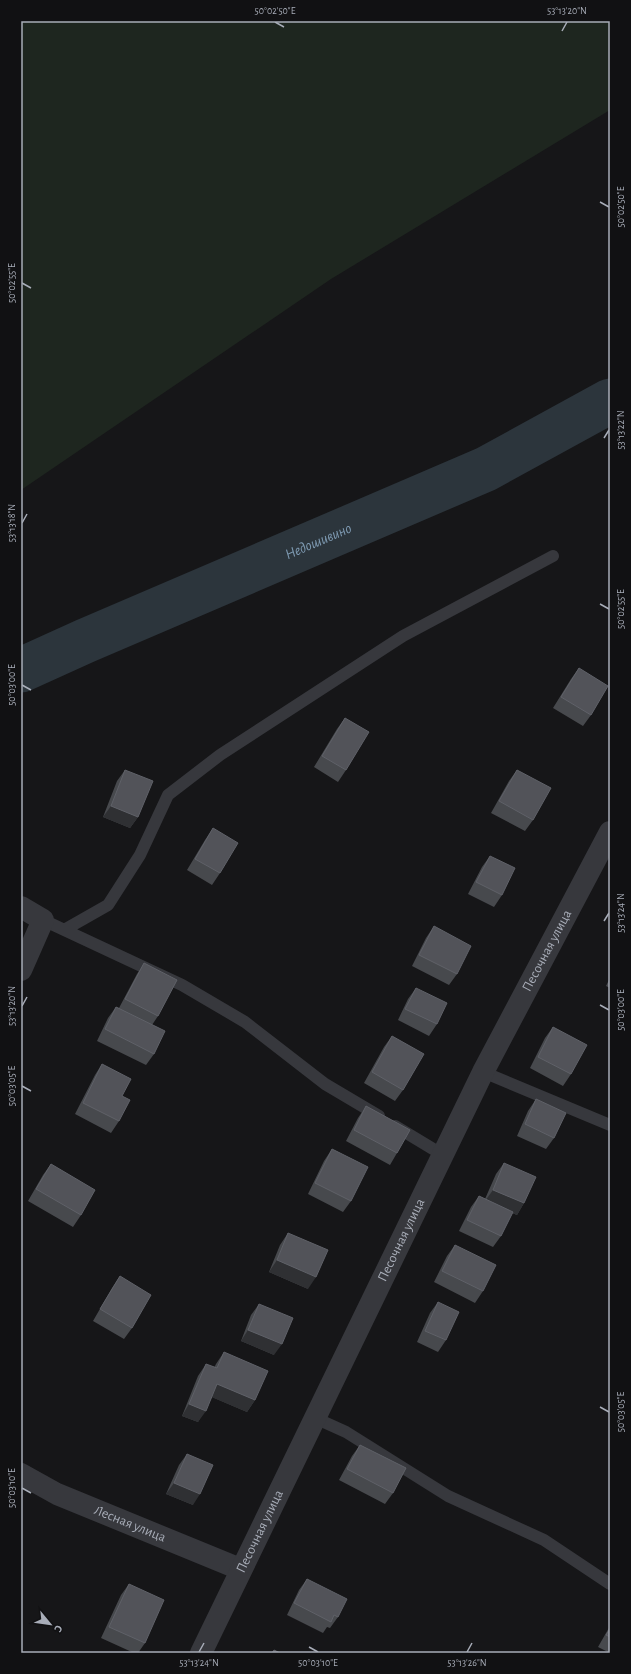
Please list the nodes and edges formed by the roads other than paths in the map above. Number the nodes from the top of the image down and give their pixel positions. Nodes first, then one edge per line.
1 (552, 556) dead end
2 (610, 832) edge
3 (21, 907) edge
4 (43, 920) junction
5 (64, 930) junction
6 (21, 970) edge
7 (483, 1072) junction
8 (610, 1125) edge
9 (443, 1155) junction
10 (315, 1418) junction
11 (21, 1474) edge
12 (240, 1569) junction
13 (610, 1584) edge
14 (200, 1653) edge

1 - 5 lane
2 - 7 street, Песочная улица
3 - 4 street
4 - 5 lane
4 - 6 street
5 - 9 lane
7 - 8 lane
7 - 9 street, Песочная улица
9 - 10 street, Песочная улица
10 - 12 street, Песочная улица
10 - 13 lane
11 - 12 street, Лесная улица
12 - 14 street, Песочная улица

